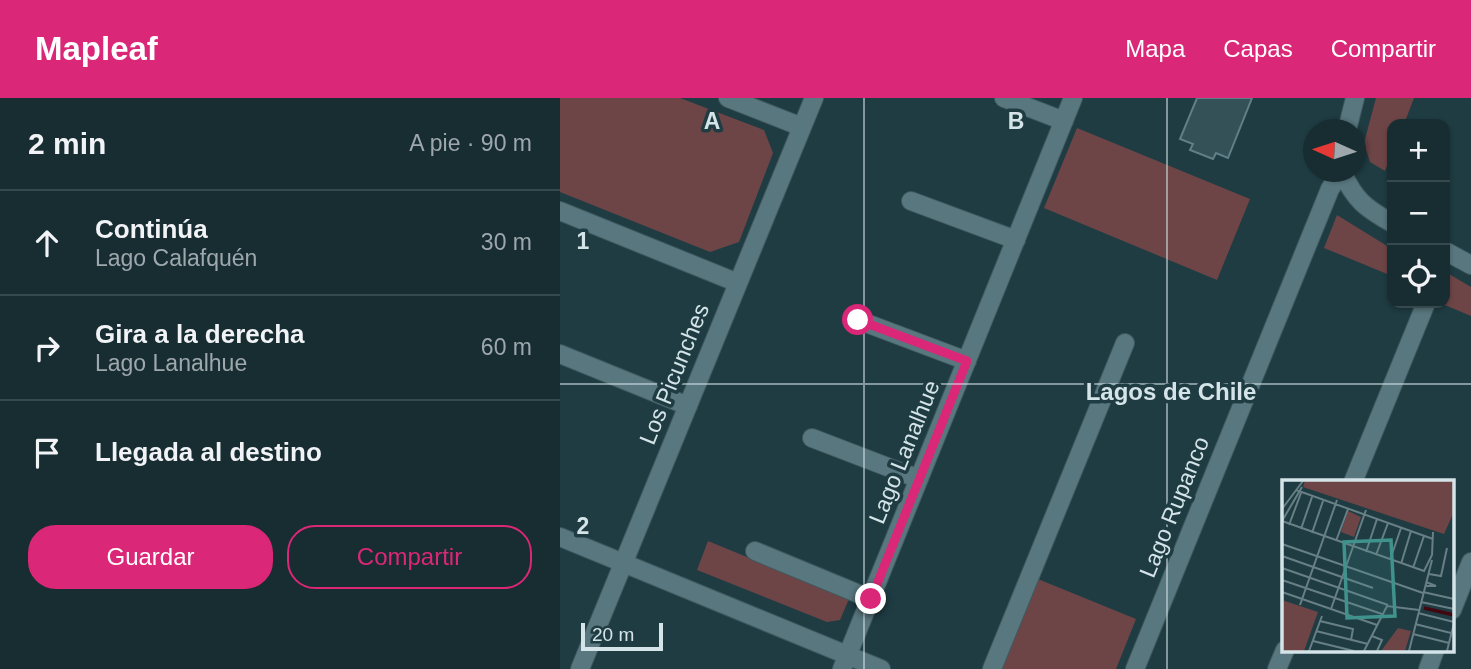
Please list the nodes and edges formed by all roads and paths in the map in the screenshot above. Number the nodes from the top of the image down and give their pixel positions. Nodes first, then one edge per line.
1 (728, 98) edge
2 (814, 98) edge
3 (1004, 98) edge
4 (1073, 98) edge
5 (1355, 98) edge
6 (1350, 119) edge
7 (1064, 121) junction
8 (802, 127) junction
9 (1335, 182) edge
10 (1346, 182) edge
11 (911, 201) dead end
12 (560, 211) edge
13 (1387, 220) edge
14 (1016, 240) junction
15 (1450, 255) edge
16 (1471, 265) edge
17 (738, 282) junction
18 (1424, 308) edge
19 (858, 320) dead end
20 (1125, 343) dead end
21 (560, 354) edge
22 (967, 361) junction
23 (688, 406) junction
24 (813, 438) dead end
25 (919, 479) junction
26 (1354, 480) edge
27 (560, 537) edge
28 (755, 551) dead end
29 (1471, 562) edge
30 (624, 563) junction
31 (871, 599) junction
32 (1454, 605) edge
33 (1284, 652) edge
34 (1434, 652) edge
35 (845, 662) edge
36 (580, 669) edge
37 (881, 669) edge
38 (992, 669) edge
39 (1135, 669) edge
40 (1277, 669) edge
41 (1427, 669) edge

1 - 8 street
2 - 8 street, Los Picunches
3 - 7 street
4 - 7 street, Lago Lanalhue
5 - 6 street
7 - 14 street, Lago Lanalhue
8 - 17 street, Los Picunches
9 - 39 street, Lago Rupanco
10 - 13 street
11 - 14 street
12 - 17 street
14 - 22 street, Lago Lanalhue
15 - 16 street
17 - 23 street, Los Picunches
18 - 26 street
19 - 22 street
20 - 38 street
21 - 23 street
22 - 25 street, Lago Lanalhue
23 - 30 street, Los Picunches
24 - 25 street
25 - 31 street, Lago Lanalhue
27 - 30 street
28 - 31 street
29 - 32 street
30 - 35 street
30 - 36 street, Los Picunches
31 - 35 street, Lago Lanalhue
33 - 40 street
34 - 41 street
35 - 37 street

